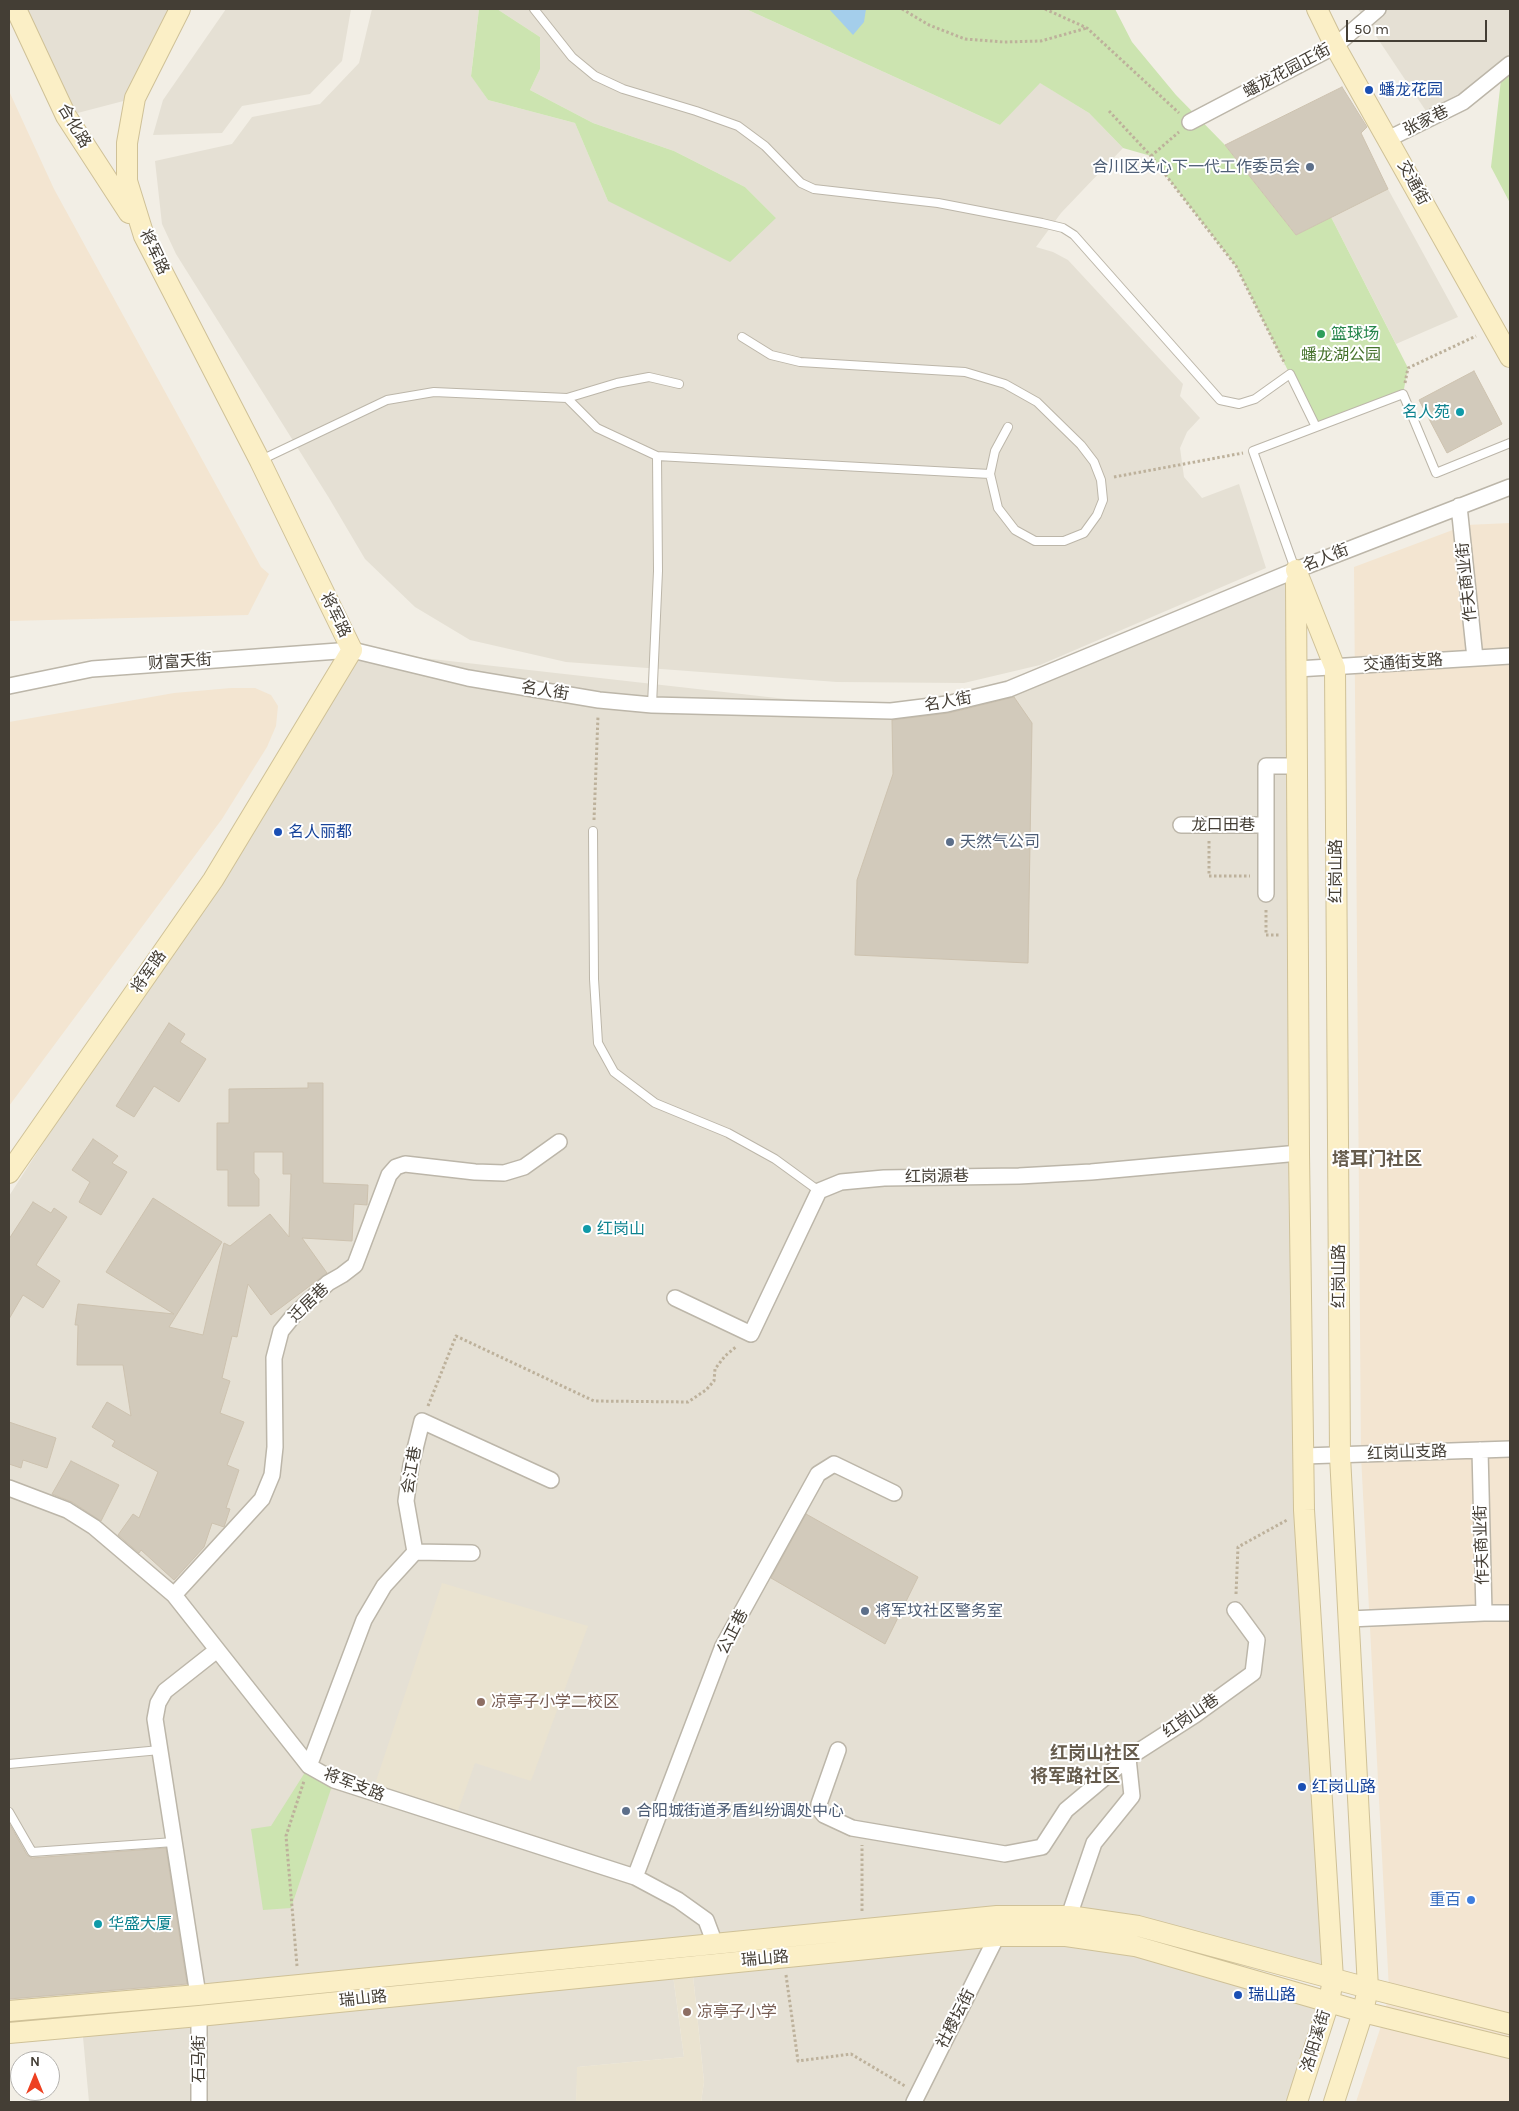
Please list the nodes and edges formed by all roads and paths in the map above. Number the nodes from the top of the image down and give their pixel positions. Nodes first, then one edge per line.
1 (16, 9) edge
2 (180, 9) edge
3 (534, 9) edge
4 (902, 9) edge
5 (1045, 9) edge
6 (1057, 9) edge
7 (1317, 9) edge
8 (1378, 9) edge
9 (1059, 15) junction
10 (1087, 28) junction
11 (1335, 46) junction
12 (1510, 64) edge
13 (1110, 111) dead end
14 (1190, 122) junction
15 (1388, 139) junction
16 (1151, 156) junction
17 (144, 236) junction
18 (1494, 328) junction
19 (742, 337) dead end
20 (1510, 357) edge
21 (1290, 374) junction
22 (679, 384) dead end
23 (1403, 394) junction
24 (567, 398) junction
25 (1008, 427) dead end
26 (1316, 427) junction
27 (1510, 443) edge
28 (1253, 451) junction
29 (657, 456) junction
30 (260, 461) junction
31 (990, 474) junction
32 (1101, 480) junction
33 (1510, 487) edge
34 (1459, 506) junction
35 (1296, 570) junction
36 (352, 650) junction
37 (1510, 656) edge
38 (1475, 658) junction
39 (1334, 668) junction
40 (1297, 669) junction
41 (9, 686) edge
42 (599, 700) junction
43 (652, 705) junction
44 (1297, 766) junction
45 (1181, 825) dead end
46 (1210, 825) junction
47 (1266, 825) junction
48 (593, 830) joint
49 (1266, 876) junction
50 (1266, 894) joint
51 (1298, 935) junction
52 (559, 1142) dead end
53 (1299, 1153) junction
54 (9, 1173) edge
55 (819, 1191) junction
56 (675, 1298) dead end
57 (752, 1334) junction
58 (422, 1421) junction
59 (1510, 1449) edge
60 (1480, 1450) junction
61 (1304, 1456) junction
62 (1340, 1456) junction
63 (551, 1480) dead end
64 (9, 1488) edge
65 (894, 1493) dead end
66 (1304, 1510) junction
67 (415, 1552) junction
68 (472, 1553) dead end
69 (174, 1595) junction
70 (1235, 1610) joint
71 (1510, 1612) edge
72 (1484, 1613) junction
73 (1349, 1619) junction
74 (217, 1650) junction
75 (160, 1750) junction
76 (838, 1750) dead end
77 (1128, 1758) junction
78 (9, 1764) edge
79 (309, 1766) junction
80 (9, 1812) edge
81 (862, 1830) junction
82 (174, 1842) junction
83 (635, 1877) junction
84 (1069, 1916) junction
85 (862, 1930) junction
86 (997, 1936) junction
87 (715, 1944) junction
88 (783, 1957) junction
89 (1333, 1979) junction
90 (299, 1985) junction
91 (1368, 1988) junction
92 (198, 1995) junction
93 (1329, 2002) junction
94 (9, 2011) edge
95 (1363, 2012) junction
96 (199, 2016) junction
97 (1510, 2024) edge
98 (9, 2033) edge
99 (1510, 2048) edge
100 (916, 2098) edge
101 (199, 2102) edge
102 (1297, 2102) edge
103 (1334, 2102) edge

1 - 17 main road, 合化路
2 - 17 main road, 将军路
3 - 21 lane
4 - 10 path
5 - 9 path
6 - 9 path
7 - 11 main road, 交通街
8 - 11 street, 蟠龙花园正街
9 - 10 path
10 - 14 path
11 - 14 street, 蟠龙花园正街
11 - 15 main road, 交通街
12 - 15 street, 张家巷
13 - 16 path
14 - 16 path
15 - 18 main road, 交通街
16 - 21 path
17 - 30 main road, 将军路
18 - 20 main road, 交通街
18 - 23 path
19 - 32 lane
21 - 26 lane
22 - 24 lane
23 - 26 lane
23 - 27 lane
24 - 29 lane
24 - 30 lane
25 - 31 lane
26 - 28 lane
28 - 32 path
28 - 35 lane, 红岗山路
29 - 31 lane
29 - 43 lane
30 - 36 main road, 将军路
31 - 32 lane
33 - 34 street, 名人街
34 - 35 street, 名人街
34 - 38 street, 作夫商业街
35 - 39 main road, 红岗山路
35 - 40 main road, 红岗山路
35 - 43 street, 名人街
36 - 41 street, 财富天街
36 - 42 street, 名人街
36 - 54 main road, 将军路
37 - 38 street, 交通街支路
38 - 39 street, 交通街支路
39 - 40 street, 交通街支路
39 - 62 main road, 红岗山路
40 - 44 main road, 红岗山路
42 - 43 street, 名人街
42 - 48 path
44 - 47 street, 龙口田巷
44 - 51 main road, 红岗山路
45 - 46 street, 龙口田巷
46 - 47 street, 龙口田巷
46 - 49 path
47 - 49 street, 龙口田巷
48 - 55 lane
49 - 50 street, 龙口田巷
50 - 51 path
51 - 53 main road, 红岗山路
52 - 69 street, 迁居巷
53 - 55 street, 红岗源巷
53 - 61 main road, 红岗山路
55 - 57 street
56 - 57 street
57 - 58 path
58 - 63 street
58 - 67 street, 会江巷
59 - 60 street, 红岗山支路
60 - 62 street, 红岗山支路
60 - 72 street, 作夫商业街
61 - 62 street, 红岗山支路
61 - 66 main road, 红岗山路
62 - 73 main road, 红岗山路
64 - 69 street, 将军支路
65 - 83 street, 公正巷
66 - 70 path
66 - 89 main road, 红岗山路
67 - 68 street
67 - 79 street
69 - 74 street, 将军支路
70 - 77 street, 红岗山巷
71 - 72 street
72 - 73 street
73 - 91 main road, 红岗山路
74 - 75 street
74 - 79 street, 将军支路
75 - 78 lane
75 - 82 street
76 - 81 street, 红岗山巷
77 - 81 street, 红岗山巷
77 - 84 street
79 - 83 street, 将军支路
79 - 90 path
80 - 82 lane
81 - 85 path
82 - 92 street
83 - 87 street, 将军支路
84 - 85 main road, 瑞山路
84 - 89 main road, 瑞山路
85 - 87 main road, 瑞山路
86 - 88 main road, 瑞山路
86 - 93 main road, 瑞山路
86 - 100 street, 社稷坛街
87 - 90 main road, 瑞山路
88 - 96 main road, 瑞山路
88 - 100 path
89 - 91 main road, 瑞山路
89 - 93 main road, 洛阳溪街
90 - 92 main road, 瑞山路
91 - 95 main road
91 - 97 main road, 瑞山路
92 - 94 main road, 瑞山路
93 - 95 main road, 瑞山路
93 - 102 main road, 洛阳溪街
95 - 99 main road, 瑞山路
95 - 103 main road
96 - 98 main road, 瑞山路
96 - 101 street, 石马街

